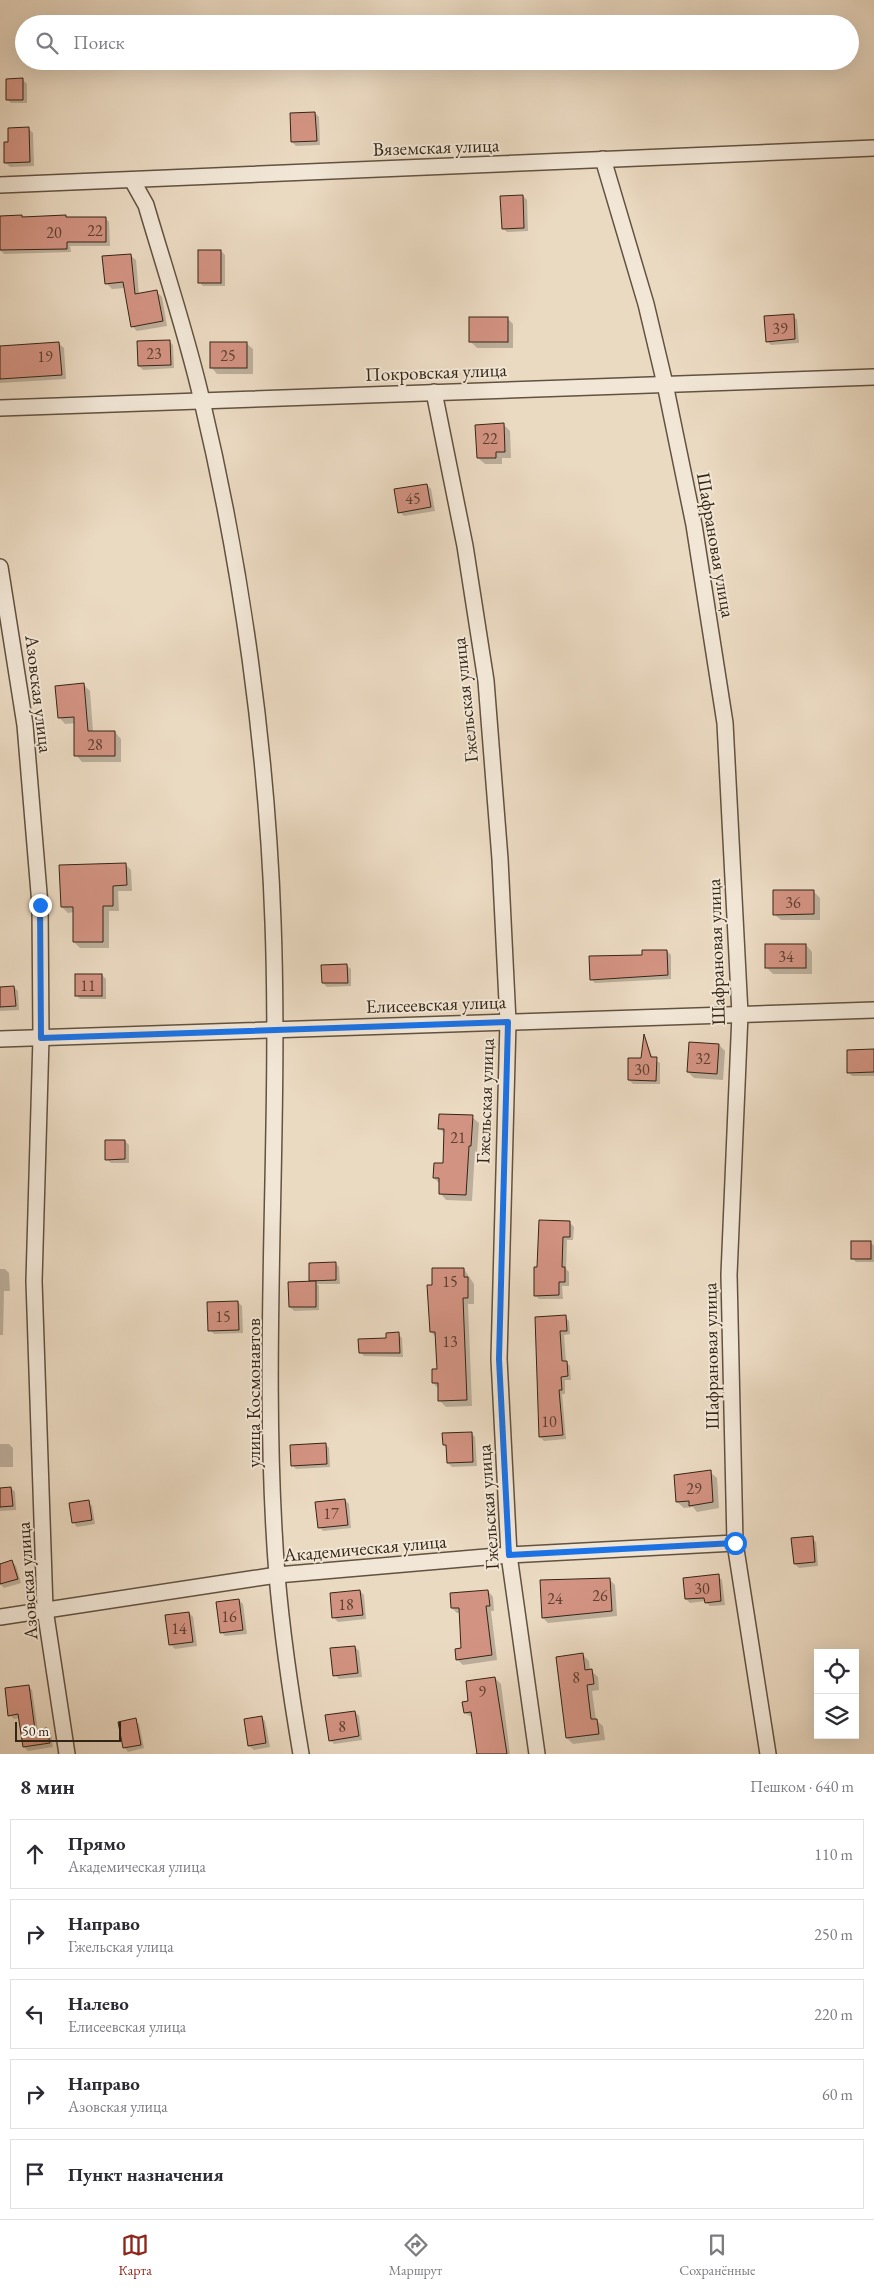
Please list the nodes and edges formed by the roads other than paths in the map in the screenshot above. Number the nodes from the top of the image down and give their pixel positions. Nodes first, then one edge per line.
1 (874, 148) edge
2 (604, 160) junction
3 (132, 180) junction
4 (0, 185) edge
5 (874, 377) edge
6 (665, 384) junction
7 (434, 392) junction
8 (202, 400) junction
9 (0, 408) edge
10 (0, 567) edge
11 (874, 1010) edge
12 (740, 1014) junction
13 (508, 1022) junction
14 (274, 1030) junction
15 (41, 1038) junction
16 (0, 1039) edge
17 (735, 1543) junction
18 (509, 1555) junction
19 (278, 1575) junction
20 (45, 1609) junction
21 (0, 1617) edge
22 (67, 1754) edge
23 (301, 1754) edge
24 (536, 1754) edge
25 (768, 1754) edge

1 - 2 street, Вяземская улица
2 - 3 street, Вяземская улица
2 - 6 street, Шафрановая улица
3 - 4 street, Вяземская улица
3 - 8 street, улица Космонавтов
5 - 6 street, Покровская улица
6 - 7 street, Покровская улица
6 - 12 street, Шафрановая улица
7 - 8 street, Покровская улица
7 - 13 street, Гжельская улица
8 - 9 street, Покровская улица
8 - 14 street, улица Космонавтов
10 - 15 street, Азовская улица
11 - 12 street, Елисеевская улица
12 - 13 street, Елисеевская улица
12 - 17 street, Шафрановая улица
13 - 14 street, Елисеевская улица
13 - 18 street, Гжельская улица
14 - 15 street, Елисеевская улица
14 - 19 street, улица Космонавтов
15 - 16 street, Елисеевская улица
15 - 20 street, Азовская улица
17 - 18 street, Академическая улица
17 - 25 street, Шафрановая улица
18 - 19 street, Академическая улица
18 - 24 street, Гжельская улица
19 - 20 street, Академическая улица
19 - 23 street, улица Космонавтов
20 - 21 street, Академическая улица
20 - 22 street, Азовская улица

